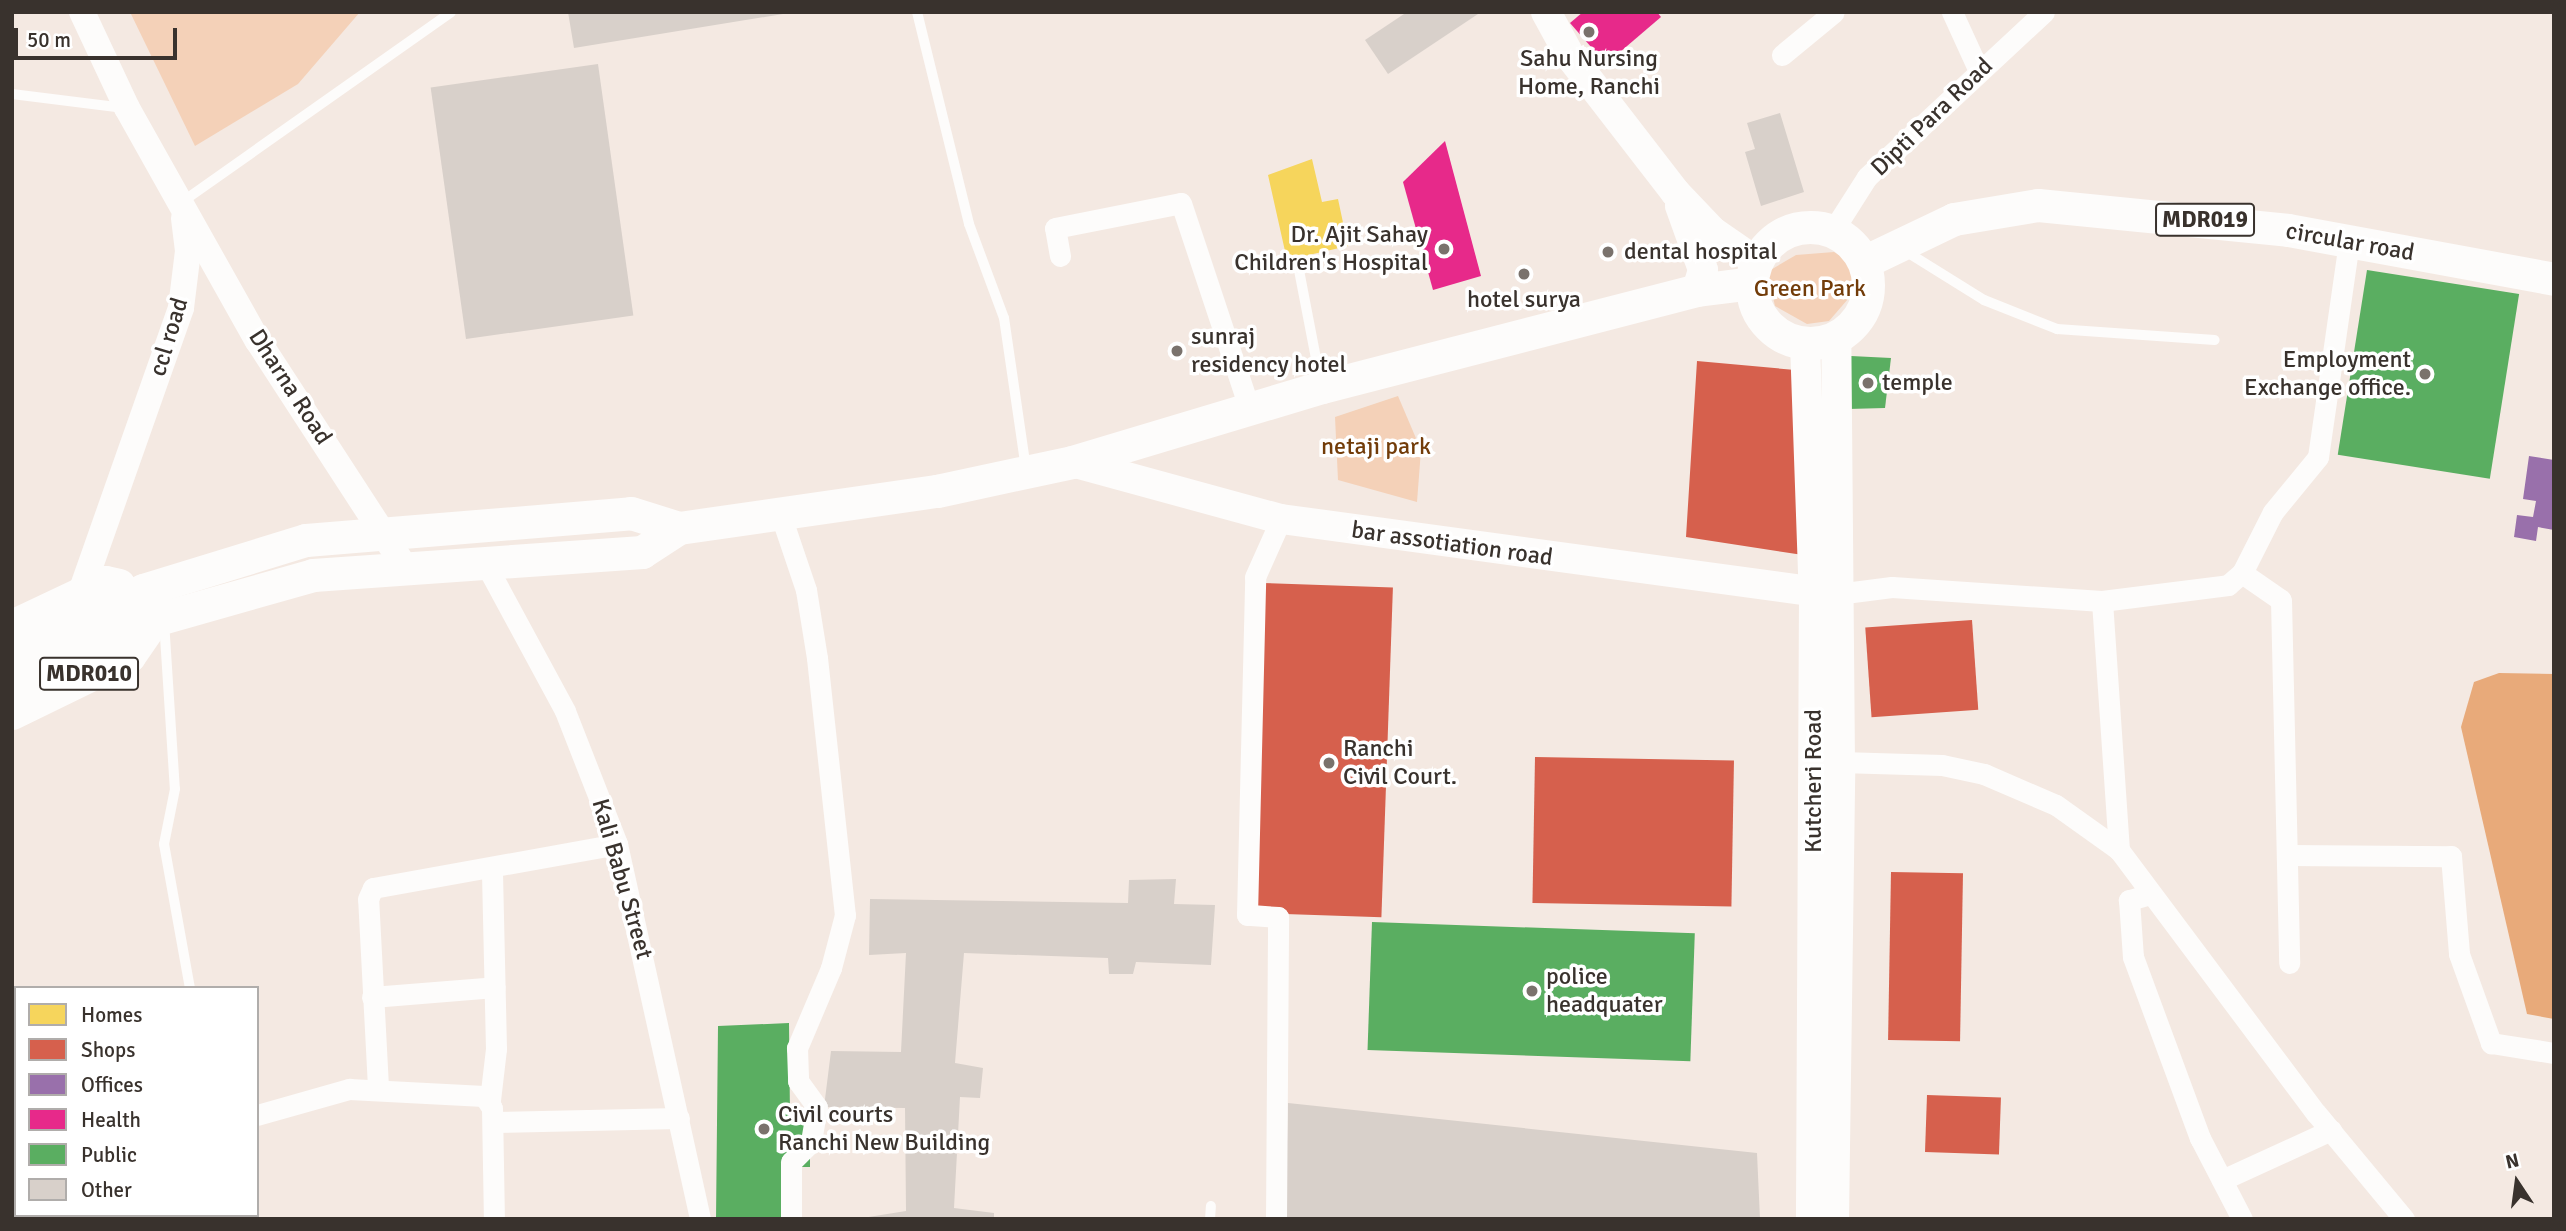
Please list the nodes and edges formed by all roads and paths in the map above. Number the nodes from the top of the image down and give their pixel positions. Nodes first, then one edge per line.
1 (82, 12) edge
2 (451, 12) edge
3 (917, 12) edge
4 (1546, 12) edge
5 (1834, 12) edge
6 (1952, 12) edge
7 (2044, 12) edge
8 (1782, 54) dead end
9 (1979, 71) junction
10 (12, 94) edge
11 (127, 108) junction
12 (1675, 192) junction
13 (182, 202) junction
14 (1832, 232) junction
15 (2349, 242) junction
16 (1897, 245) junction
17 (1060, 256) dead end
18 (1864, 262) junction
19 (1298, 265) dead end
20 (1754, 272) junction
21 (2554, 279) edge
22 (1697, 290) junction
23 (1820, 340) junction
24 (2215, 340) dead end
25 (1322, 387) junction
26 (1250, 410) junction
27 (1072, 462) junction
28 (1026, 474) junction
29 (781, 516) junction
30 (1281, 519) junction
31 (680, 528) junction
32 (383, 530) junction
33 (484, 561) junction
34 (405, 567) junction
35 (2242, 573) junction
36 (143, 590) junction
37 (81, 592) junction
38 (1826, 595) junction
39 (2102, 601) junction
40 (159, 619) junction
41 (12, 626) edge
42 (12, 654) edge
43 (12, 685) edge
44 (12, 713) edge
45 (1840, 762) junction
46 (617, 844) junction
47 (2119, 850) junction
48 (2288, 855) junction
49 (492, 869) junction
50 (2147, 895) junction
51 (2289, 963) dead end
52 (190, 986) edge
53 (495, 987) junction
54 (372, 996) junction
55 (2554, 1053) edge
56 (378, 1087) junction
57 (489, 1100) junction
58 (259, 1114) edge
59 (679, 1118) junction
60 (493, 1122) junction
61 (2331, 1129) junction
62 (2222, 1180) junction
63 (1211, 1206) dead end
64 (494, 1219) edge
65 (701, 1219) edge
66 (790, 1219) edge
67 (1210, 1219) edge
68 (1276, 1219) edge
69 (1811, 1219) edge
70 (1834, 1219) edge
71 (2242, 1219) edge
72 (2404, 1219) edge

1 - 11 street, ccl road
2 - 13 lane
3 - 28 lane
4 - 12 main road
5 - 8 street
6 - 9 street
7 - 9 street, Dipti Para Road
9 - 14 street, Dipti Para Road
10 - 11 lane
11 - 13 street, ccl road
12 - 20 main road
12 - 22 main road
13 - 32 street, Dharna Road
13 - 37 street, ccl road
14 - 18 main road
14 - 20 main road
15 - 16 main road, circular road / MDR019
15 - 21 main road, circular road / MDR019
15 - 35 street
16 - 18 main road, circular road / MDR019
16 - 24 lane
17 - 26 street
18 - 23 main road
19 - 25 lane
20 - 22 main road
20 - 23 main road
22 - 25 main road
23 - 38 main road
25 - 26 main road
26 - 27 main road
27 - 28 main road
27 - 30 main road, bar assotiation road
28 - 29 main road
29 - 31 main road
29 - 66 street
30 - 38 main road, bar assotiation road
30 - 68 street
31 - 32 main road
31 - 33 main road
32 - 34 street, Dharna Road
32 - 36 main road
33 - 34 main road
33 - 46 street, Kali Babu Street
34 - 40 main road
35 - 39 street
35 - 48 street
36 - 37 main road
36 - 42 main road
37 - 41 main road
38 - 39 street
38 - 45 main road
38 - 69 main road, Kutcheri Road
39 - 47 street
40 - 43 main road
40 - 44 main road, MDR010
40 - 52 lane
45 - 47 street
45 - 70 main road
46 - 49 street
46 - 59 street, Kali Babu Street
47 - 50 street
48 - 51 street
48 - 55 street
49 - 53 street
49 - 54 street
50 - 61 street
50 - 62 street
53 - 54 street
53 - 57 street
54 - 56 street
56 - 57 street
56 - 58 street
57 - 60 street
59 - 60 street
59 - 65 street, Kali Babu Street
60 - 64 street
61 - 62 street
61 - 72 street
62 - 71 street
63 - 67 lane

